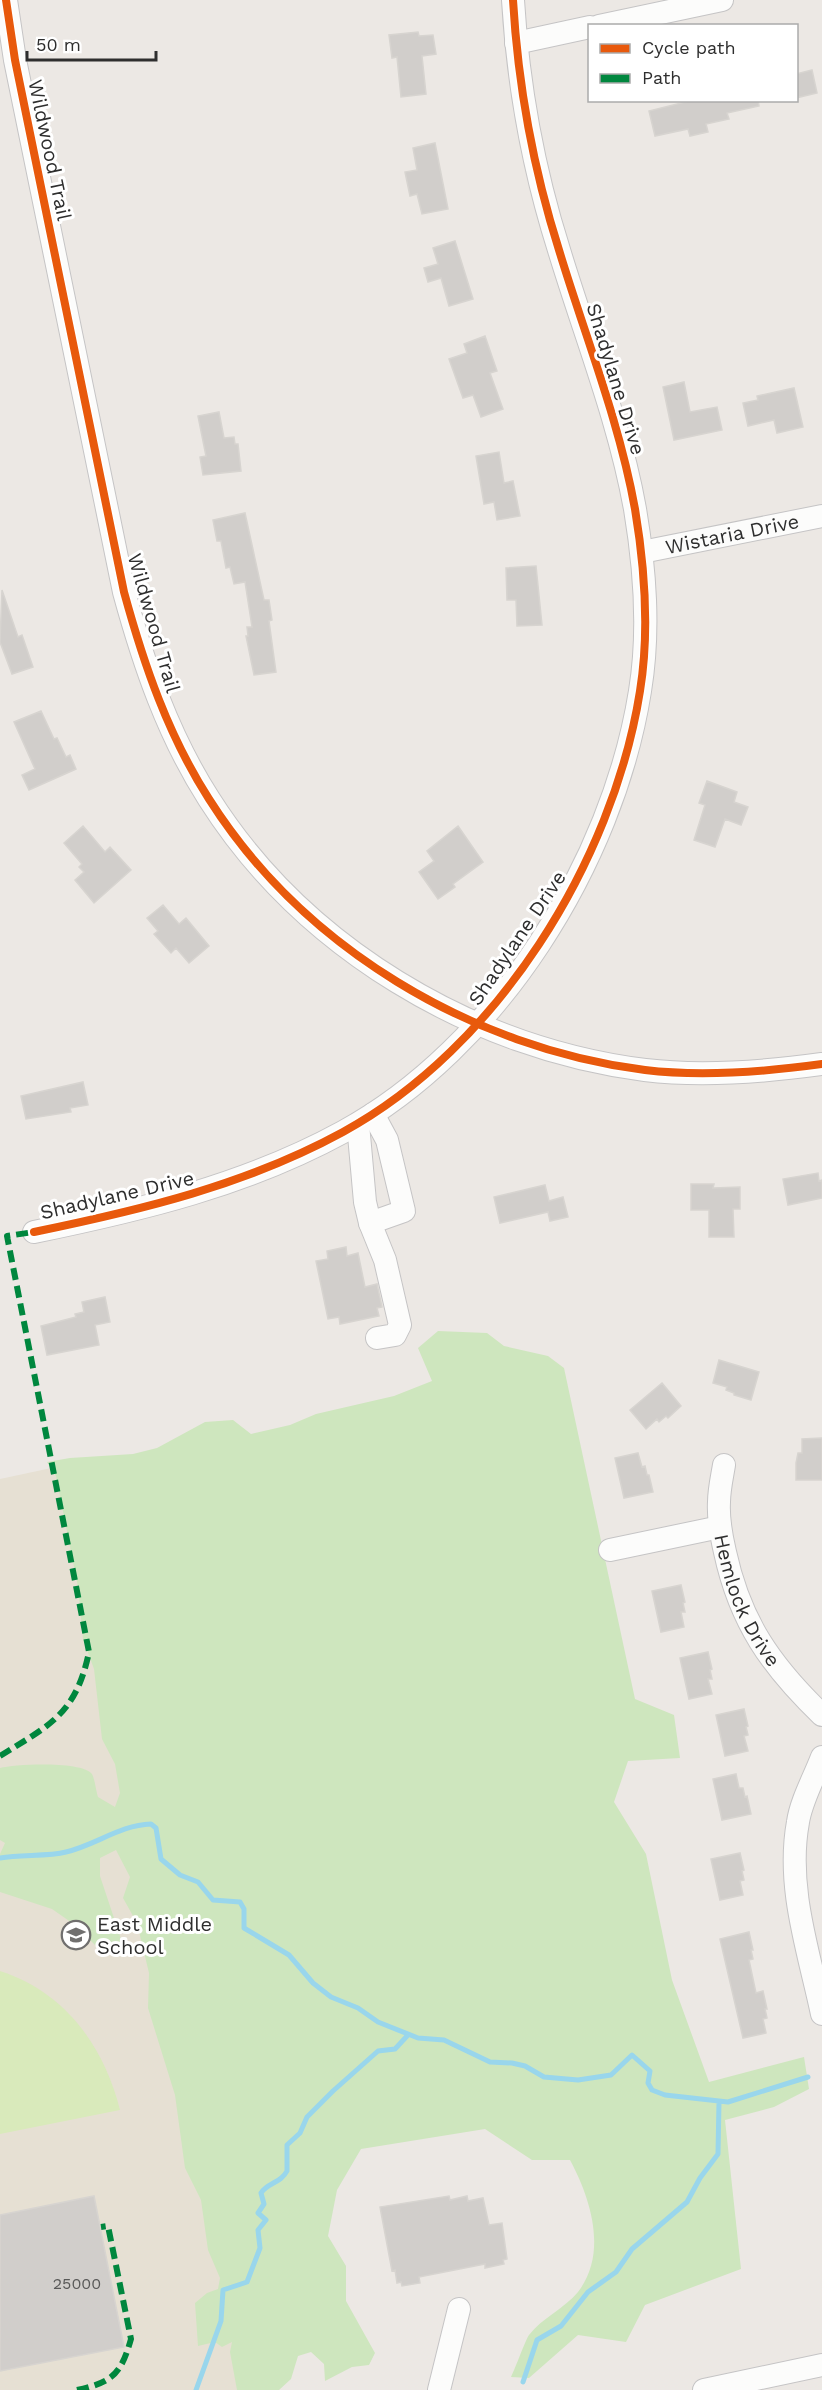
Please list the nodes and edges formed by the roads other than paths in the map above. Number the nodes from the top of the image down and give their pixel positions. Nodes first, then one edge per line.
1 (6, 0) edge
2 (513, 0) edge
3 (722, 0) edge
4 (608, 24) edge
5 (588, 27) edge
6 (516, 43) junction
7 (822, 516) edge
8 (642, 552) junction
9 (480, 1023) junction
10 (822, 1064) edge
11 (366, 1119) junction
12 (370, 1223) junction
13 (34, 1232) dead end
14 (377, 1338) dead end
15 (724, 1465) dead end
16 (720, 1527) junction
17 (610, 1550) dead end
18 (822, 1715) edge
19 (822, 1757) edge
20 (822, 2014) edge
21 (459, 2309) dead end
22 (821, 2370) edge
23 (439, 2390) edge
24 (704, 2390) edge

1 - 9 street, Wildwood Trail
2 - 6 street, Shadylane Drive
3 - 4 street
5 - 6 street
6 - 8 street, Shadylane Drive
7 - 8 street, Wistaria Drive
8 - 9 street, Shadylane Drive
9 - 10 street, Wildwood Trail
9 - 11 street, Shadylane Drive
11 - 12 street
11 - 12 street
11 - 13 street, Shadylane Drive
12 - 14 street
15 - 16 street, Hemlock Drive
16 - 17 street
16 - 18 street, Hemlock Drive
19 - 20 street
21 - 23 street
22 - 24 street

